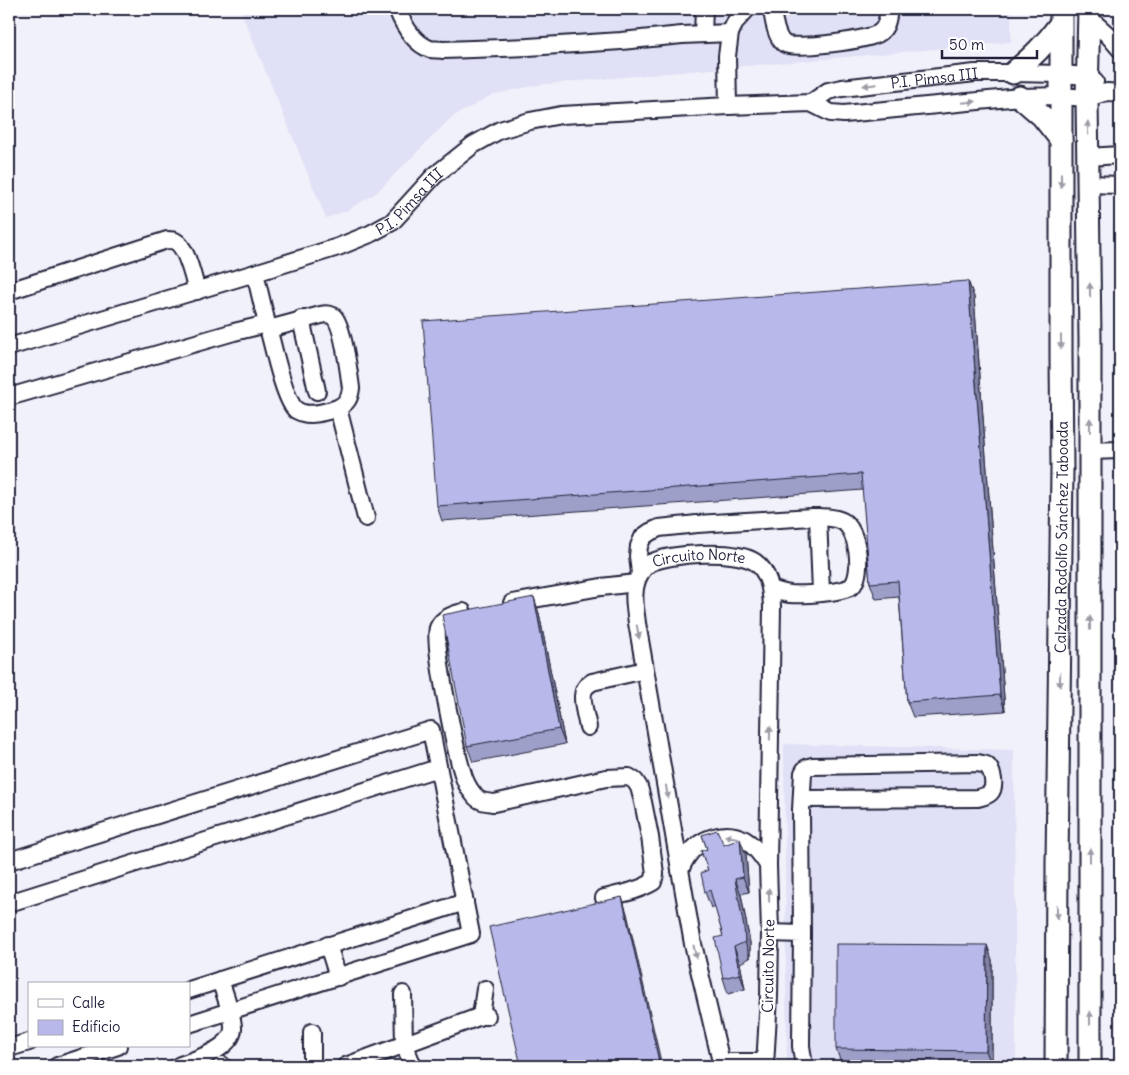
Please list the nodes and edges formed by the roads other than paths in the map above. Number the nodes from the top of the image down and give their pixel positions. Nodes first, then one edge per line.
1 (397, 9) edge
2 (704, 9) edge
3 (747, 9) edge
4 (772, 9) edge
5 (889, 9) edge
6 (1089, 13) edge
7 (1060, 17) edge
8 (730, 33) junction
9 (703, 34) junction
10 (1120, 49) edge
11 (1013, 73) junction
12 (1061, 74) junction
13 (1088, 76) junction
14 (1105, 94) edge
15 (1060, 96) junction
16 (1020, 97) junction
17 (811, 103) junction
18 (728, 106) junction
19 (1061, 140) junction
20 (1120, 155) edge
21 (1088, 157) junction
22 (1088, 184) junction
23 (1120, 185) edge
24 (255, 273) junction
25 (9, 291) edge
26 (197, 291) junction
27 (301, 320) junction
28 (268, 327) junction
29 (9, 347) edge
30 (317, 391) dead end
31 (9, 398) edge
32 (338, 408) junction
33 (1120, 450) edge
34 (1090, 451) junction
35 (818, 517) junction
36 (366, 518) dead end
37 (638, 578) junction
38 (771, 589) junction
39 (822, 592) junction
40 (498, 605) edge
41 (479, 609) edge
42 (645, 670) junction
43 (588, 727) dead end
44 (438, 768) junction
45 (802, 798) junction
46 (9, 861) edge
47 (768, 865) junction
48 (680, 870) junction
49 (604, 898) dead end
50 (465, 902) junction
51 (9, 903) edge
52 (770, 933) junction
53 (802, 934) junction
54 (328, 945) junction
55 (338, 977) junction
56 (220, 980) junction
57 (485, 989) dead end
58 (190, 990) edge
59 (404, 994) dead end
60 (230, 1011) junction
61 (190, 1024) edge
62 (312, 1032) dead end
63 (28, 1042) edge
64 (404, 1044) junction
65 (9, 1048) edge
66 (95, 1050) edge
67 (722, 1064) edge
68 (765, 1064) edge
69 (57, 1066) edge
70 (178, 1066) edge
71 (312, 1066) edge
72 (346, 1066) edge
73 (413, 1066) edge
74 (804, 1066) edge
75 (1056, 1066) edge
76 (1090, 1066) edge

1 - 9 street
2 - 9 street
3 - 8 street
4 - 5 street
6 - 10 street
6 - 13 main road, Calzada Rodolfo Sánchez Taboada
7 - 11 main road
7 - 12 main road, Calzada Rodolfo Sánchez Taboada
8 - 9 street
8 - 18 street
11 - 12 street, P.I. Pimsa III
11 -> 17 street, P.I. Pimsa III
12 - 13 street, P.I. Pimsa III
12 - 15 main road, Calzada Rodolfo Sánchez Taboada
13 - 14 main road, Calzada Rodolfo Sánchez Taboada
14 - 15 street, P.I. Pimsa III
21 -> 14 main road, Calzada Rodolfo Sánchez Taboada
15 - 16 street, P.I. Pimsa III
15 - 19 main road, Calzada Rodolfo Sánchez Taboada
17 -> 16 street, P.I. Pimsa III
16 - 19 main road
17 - 18 street, P.I. Pimsa III
18 - 24 street, P.I. Pimsa III
19 -> 75 main road, Calzada Rodolfo Sánchez Taboada
20 - 21 street
21 - 22 main road, Calzada Rodolfo Sánchez Taboada
22 - 23 street
34 -> 22 main road, Calzada Rodolfo Sánchez Taboada
24 - 26 street, P.I. Pimsa III
24 - 28 street
25 - 26 street
26 - 29 street, P.I. Pimsa III
27 - 28 street
27 - 30 street
27 - 32 street
28 - 31 street
28 - 32 street
32 - 36 street
33 - 34 street
76 -> 34 main road, Calzada Rodolfo Sánchez Taboada
35 - 37 street
35 - 39 street
35 - 39 street
37 - 38 street, Circuito Norte
37 - 40 street
37 -> 42 street, Circuito Norte
38 - 39 street
47 -> 38 street, Circuito Norte
41 - 49 street
42 - 43 street
42 -> 48 street, Circuito Norte
44 - 46 street
44 - 50 street
44 - 51 street
45 - 45 street
45 - 53 street
47 -> 48 street
52 -> 47 street, Circuito Norte
48 -> 67 street, Circuito Norte
50 - 54 street
50 - 55 street
52 - 53 street
52 - 68 street, Circuito Norte
53 - 74 street
54 - 55 street
54 - 56 street
55 - 60 street
56 - 58 street
56 - 60 street
57 - 64 street
59 - 64 street
60 - 61 street
60 - 70 street
62 - 71 street
63 - 65 street
64 - 72 street
64 - 73 street
66 - 69 street
67 - 68 street

